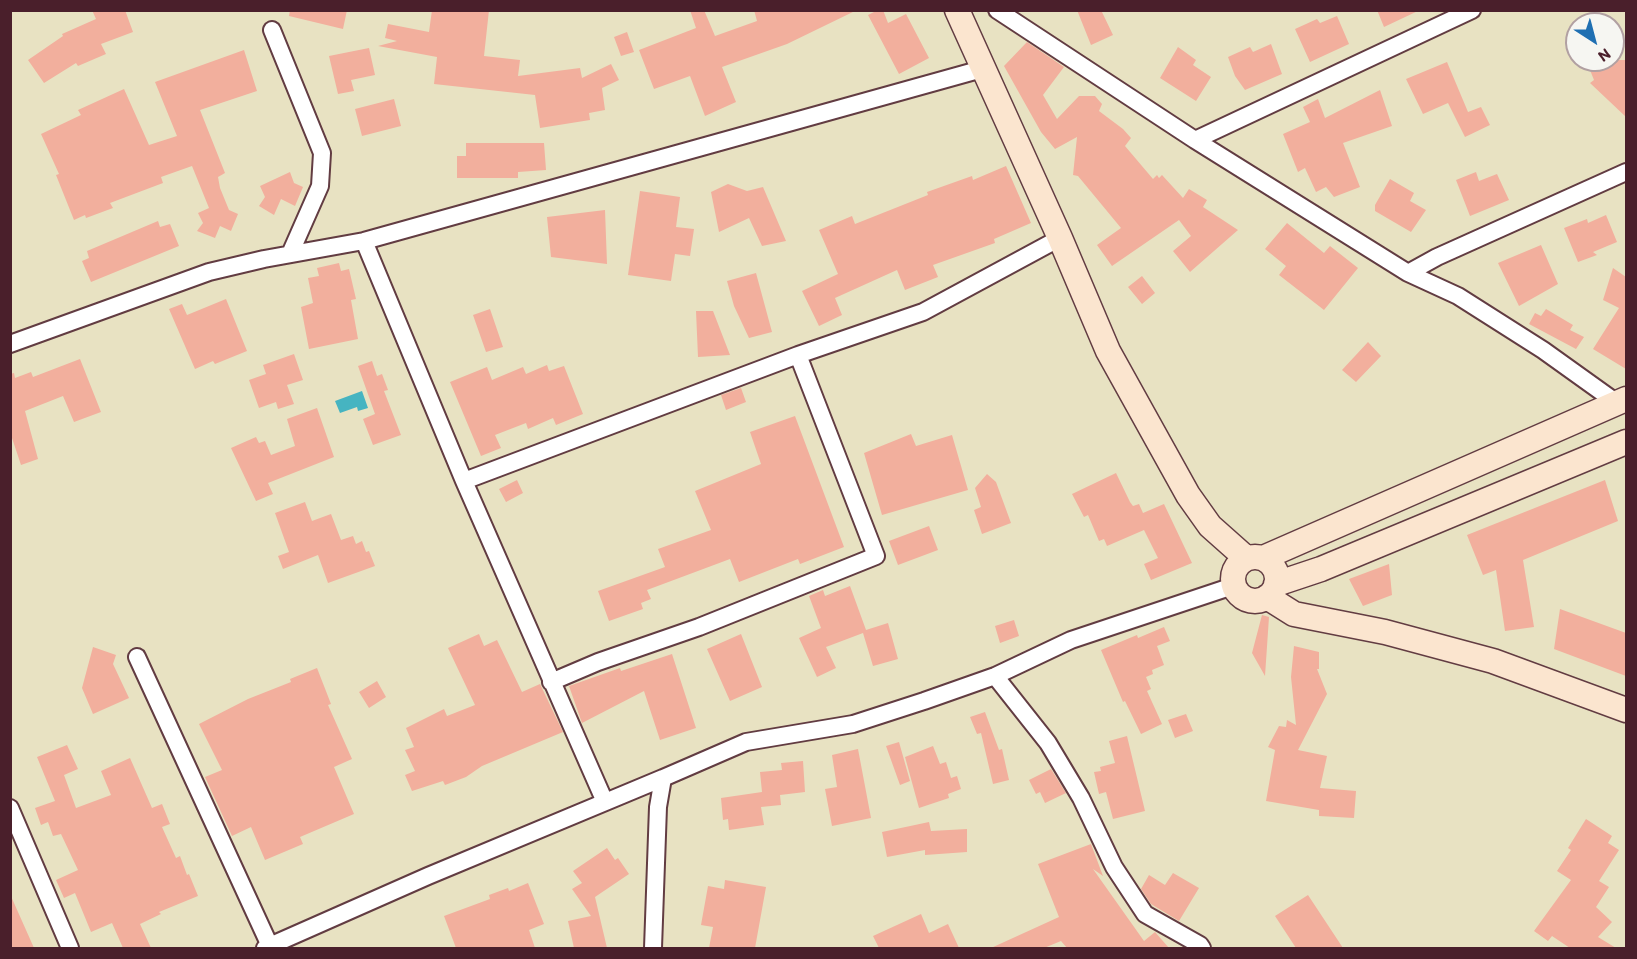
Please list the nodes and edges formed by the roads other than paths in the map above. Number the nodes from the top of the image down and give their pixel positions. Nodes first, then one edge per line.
1 (997, 10) edge
2 (1472, 10) edge
3 (965, 13) edge
4 (272, 30) dead end
5 (982, 69) junction
6 (1194, 140) junction
7 (1626, 172) edge
8 (1060, 238) junction
9 (364, 241) junction
10 (290, 254) junction
11 (1408, 273) junction
12 (10, 344) edge
13 (798, 355) junction
14 (1622, 401) edge
15 (1626, 442) edge
16 (464, 481) junction
17 (1254, 558) junction
18 (1233, 586) junction
19 (1272, 591) junction
20 (137, 657) dead end
21 (995, 676) junction
22 (551, 682) junction
23 (1626, 710) edge
24 (663, 778) junction
25 (605, 802) junction
26 (10, 808) edge
27 (267, 947) edge
28 (70, 948) edge
29 (653, 948) edge
30 (1202, 948) edge

1 - 6 street
2 - 6 street
3 - 5 street
4 - 10 street
5 - 8 street
5 - 9 street
6 - 11 street
7 - 11 street
8 - 13 street
8 - 17 street
9 - 10 street
9 - 16 street
10 - 12 street
11 - 14 street
13 - 16 street
13 - 22 street
14 - 17 street
15 - 19 street
16 - 22 street
17 - 18 street
17 - 19 street
18 - 19 street
18 - 21 street
19 - 23 street
20 - 27 street
21 - 24 street
21 - 30 street
22 - 25 street
24 - 25 street
24 - 29 street
25 - 27 street
26 - 28 street

